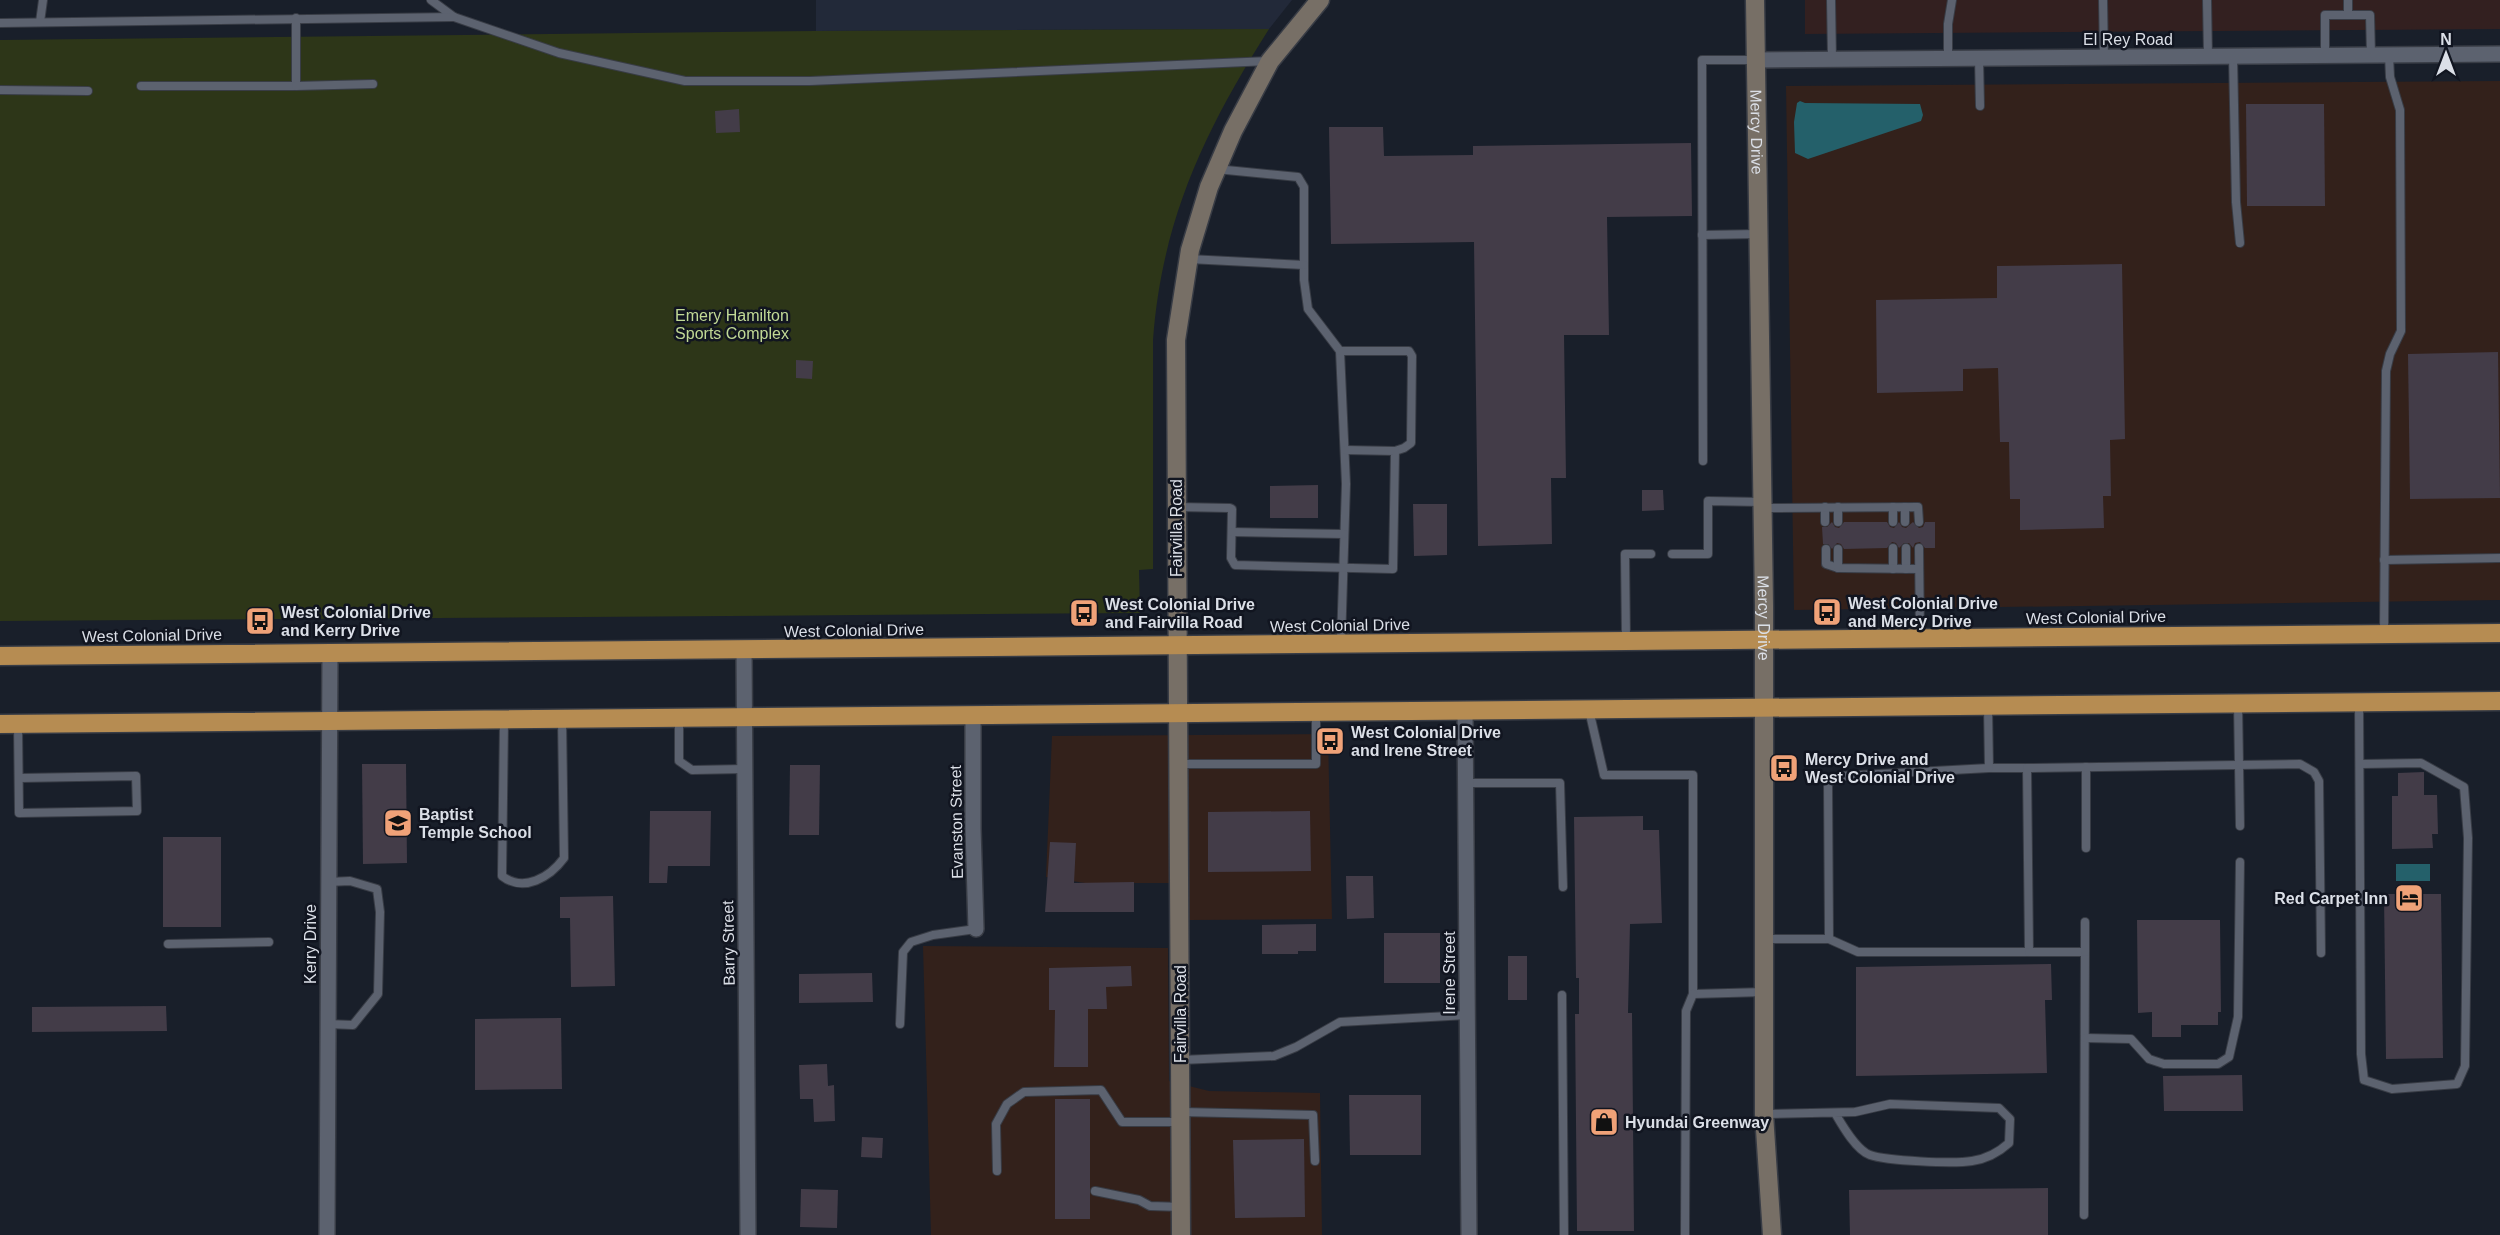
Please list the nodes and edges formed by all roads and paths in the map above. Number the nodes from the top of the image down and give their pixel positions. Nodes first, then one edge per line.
1 (43, 0) edge
2 (431, 0) edge
3 (1320, 0) edge
4 (1755, 0) edge
5 (1831, 0) edge
6 (1952, 0) edge
7 (2103, 0) edge
8 (2207, 0) edge
9 (2348, 0) edge
10 (2348, 15) junction
11 (454, 16) junction
12 (296, 18) junction
13 (0, 22) edge
14 (40, 22) junction
15 (2500, 54) edge
16 (2371, 55) junction
17 (2389, 55) junction
18 (2208, 56) junction
19 (2233, 56) junction
20 (2325, 56) junction
21 (2104, 57) junction
22 (1948, 58) junction
23 (1979, 58) junction
24 (1832, 59) junction
25 (1756, 60) junction
26 (1270, 61) junction
27 (373, 84) dead end
28 (141, 86) dead end
29 (296, 86) junction
30 (0, 90) edge
31 (88, 90) dead end
32 (1980, 106) dead end
33 (1216, 170) junction
34 (1759, 234) junction
35 (1702, 235) junction
36 (2240, 243) dead end
37 (1188, 259) junction
38 (1304, 265) junction
39 (1340, 351) junction
40 (1345, 450) junction
41 (1395, 451) junction
42 (1703, 460) dead end
43 (1763, 505) junction
44 (1176, 507) junction
45 (1825, 507) junction
46 (1838, 507) junction
47 (1893, 507) junction
48 (1905, 507) junction
49 (1825, 522) dead end
50 (1838, 522) dead end
51 (1893, 522) dead end
52 (1905, 522) dead end
53 (1919, 522) dead end
54 (1232, 532) junction
55 (1344, 534) junction
56 (1893, 548) dead end
57 (1906, 548) dead end
58 (1919, 548) dead end
59 (1826, 549) dead end
60 (1838, 549) dead end
61 (1651, 554) dead end
62 (1672, 554) dead end
63 (2500, 558) edge
64 (2384, 560) junction
65 (1343, 568) junction
66 (1838, 568) junction
67 (1919, 568) junction
68 (1893, 569) junction
69 (1906, 569) junction
70 (2500, 633) edge
71 (2384, 634) junction
72 (1920, 638) junction
73 (1764, 640) junction
74 (1626, 641) junction
75 (1341, 644) junction
76 (1176, 646) junction
77 (744, 650) junction
78 (330, 653) junction
79 (0, 656) edge
80 (2500, 701) edge
81 (2359, 703) junction
82 (2238, 704) junction
83 (1988, 705) junction
84 (1763, 707) junction
85 (1589, 709) junction
86 (1465, 710) junction
87 (1316, 712) junction
88 (1178, 713) junction
89 (973, 715) junction
90 (744, 717) junction
91 (679, 718) junction
92 (504, 719) junction
93 (562, 719) junction
94 (330, 721) junction
95 (9, 724) edge
96 (1178, 764) junction
97 (2361, 764) junction
98 (2239, 765) junction
99 (2086, 767) junction
100 (1989, 768) junction
101 (2027, 768) junction
102 (744, 769) junction
103 (20, 778) junction
104 (1466, 783) junction
105 (2240, 826) dead end
106 (2086, 848) dead end
107 (2240, 862) dead end
108 (328, 882) junction
109 (1563, 887) dead end
110 (2085, 922) dead end
111 (976, 929) joint
112 (1764, 939) junction
113 (1829, 939) junction
114 (269, 942) dead end
115 (168, 944) dead end
116 (2029, 952) junction
117 (2085, 952) junction
118 (2321, 953) dead end
119 (1764, 992) junction
120 (1694, 994) junction
121 (1562, 995) dead end
122 (1467, 1015) junction
123 (327, 1024) junction
124 (900, 1024) dead end
125 (2085, 1038) junction
126 (1180, 1060) junction
127 (1835, 1113) junction
128 (1764, 1114) junction
129 (1181, 1117) junction
130 (1315, 1161) dead end
131 (997, 1171) dead end
132 (1095, 1191) dead end
133 (1181, 1206) junction
134 (2084, 1215) dead end
135 (327, 1235) edge
136 (748, 1235) edge
137 (1181, 1235) edge
138 (1469, 1235) edge
139 (1564, 1235) edge
140 (1685, 1235) edge
141 (1772, 1235) edge

1 - 14 lane
2 - 11 lane
3 - 26 street, Fairvilla Road
4 - 25 street, Mercy Drive
5 - 24 lane
6 - 22 lane
7 - 21 lane
8 - 18 lane
9 - 10 lane
10 - 16 lane
10 - 20 lane
11 - 12 lane
11 - 26 lane
12 - 14 lane
12 - 29 lane
13 - 14 lane
15 - 17 street, El Rey Road
16 - 17 street, El Rey Road
16 - 20 street, El Rey Road
17 - 64 lane
18 - 19 street, El Rey Road
18 - 21 street, El Rey Road
19 - 20 street, El Rey Road
19 - 36 lane
21 - 23 street, El Rey Road
22 - 23 street, El Rey Road
22 - 24 street, El Rey Road
23 - 32 lane
24 - 25 street, El Rey Road
25 - 34 street, Mercy Drive
25 - 35 lane
26 - 33 street, Fairvilla Road
27 - 29 lane
28 - 29 lane
30 - 31 lane
33 - 37 street, Fairvilla Road
33 - 38 lane
34 - 35 lane
34 - 43 street, Mercy Drive
35 - 42 lane
37 - 38 lane
37 - 44 street, Fairvilla Road
38 - 39 lane
39 - 40 lane
39 - 41 lane
40 - 41 lane
40 - 55 lane
41 - 65 lane
43 - 45 lane
43 - 62 lane
43 - 73 street, Mercy Drive
44 - 54 lane
44 - 76 street, Fairvilla Road
45 - 46 lane
45 - 49 lane
46 - 47 lane
46 - 50 lane
47 - 48 lane
47 - 51 lane
48 - 52 lane
48 - 53 lane
54 - 55 lane
54 - 65 lane
55 - 65 lane
56 - 68 lane
57 - 69 lane
58 - 67 lane
59 - 66 lane
60 - 66 lane
61 - 74 lane
63 - 64 lane
64 - 71 lane
65 - 75 lane
66 - 68 lane
67 - 69 lane
67 - 72 lane
68 - 69 lane
70 - 71 highway, West Colonial Drive
71 - 72 highway, West Colonial Drive
72 - 73 highway, West Colonial Drive
73 - 74 highway, West Colonial Drive
73 - 84 street, Mercy Drive
74 - 75 highway, West Colonial Drive
75 - 76 highway, West Colonial Drive
76 - 77 highway, West Colonial Drive
76 - 88 street, Fairvilla Road
77 - 78 highway, West Colonial Drive
77 - 90 street, Barry Street
78 - 79 highway, West Colonial Drive
78 - 94 street, Kerry Drive
80 - 81 highway
81 - 82 highway
81 - 97 lane
82 - 83 highway
82 - 98 lane
83 - 84 highway
83 - 100 lane
84 - 85 highway
84 - 112 street, Mercy Drive
85 - 86 highway
85 - 120 lane
86 - 87 highway
86 - 104 street, Irene Street
87 - 88 highway
87 - 96 lane
88 - 89 highway
88 - 96 street, Fairvilla Road
89 - 90 highway
89 - 111 street, Evanston Street
90 - 91 highway
90 - 102 street, Barry Street
91 - 93 highway
91 - 102 lane
92 - 93 highway
92 - 93 lane
92 - 94 highway
94 - 95 highway
94 - 108 street, Kerry Drive
95 - 103 lane
96 - 126 street, Fairvilla Road
97 - 97 lane
98 - 99 lane
98 - 105 lane
98 - 118 lane
99 - 101 lane
99 - 106 lane
100 - 101 lane
100 - 113 lane
101 - 116 lane
102 - 136 street, Barry Street
103 - 103 lane
104 - 109 lane
104 - 122 street, Irene Street
107 - 125 lane
108 - 123 street, Kerry Drive
108 - 123 lane
110 - 117 lane
111 - 124 lane
112 - 113 lane
112 - 119 street, Mercy Drive
113 - 116 lane
114 - 115 lane
116 - 117 lane
117 - 125 lane
119 - 120 lane
119 - 128 street, Mercy Drive
120 - 140 lane
121 - 139 lane
122 - 126 lane
122 - 138 street, Irene Street
123 - 135 street, Kerry Drive
125 - 134 lane
126 - 129 street, Fairvilla Road
127 - 127 lane
127 - 128 lane
128 - 141 street, Mercy Drive
129 - 130 lane
129 - 131 lane
129 - 133 street, Fairvilla Road
132 - 133 lane
133 - 137 street, Fairvilla Road

